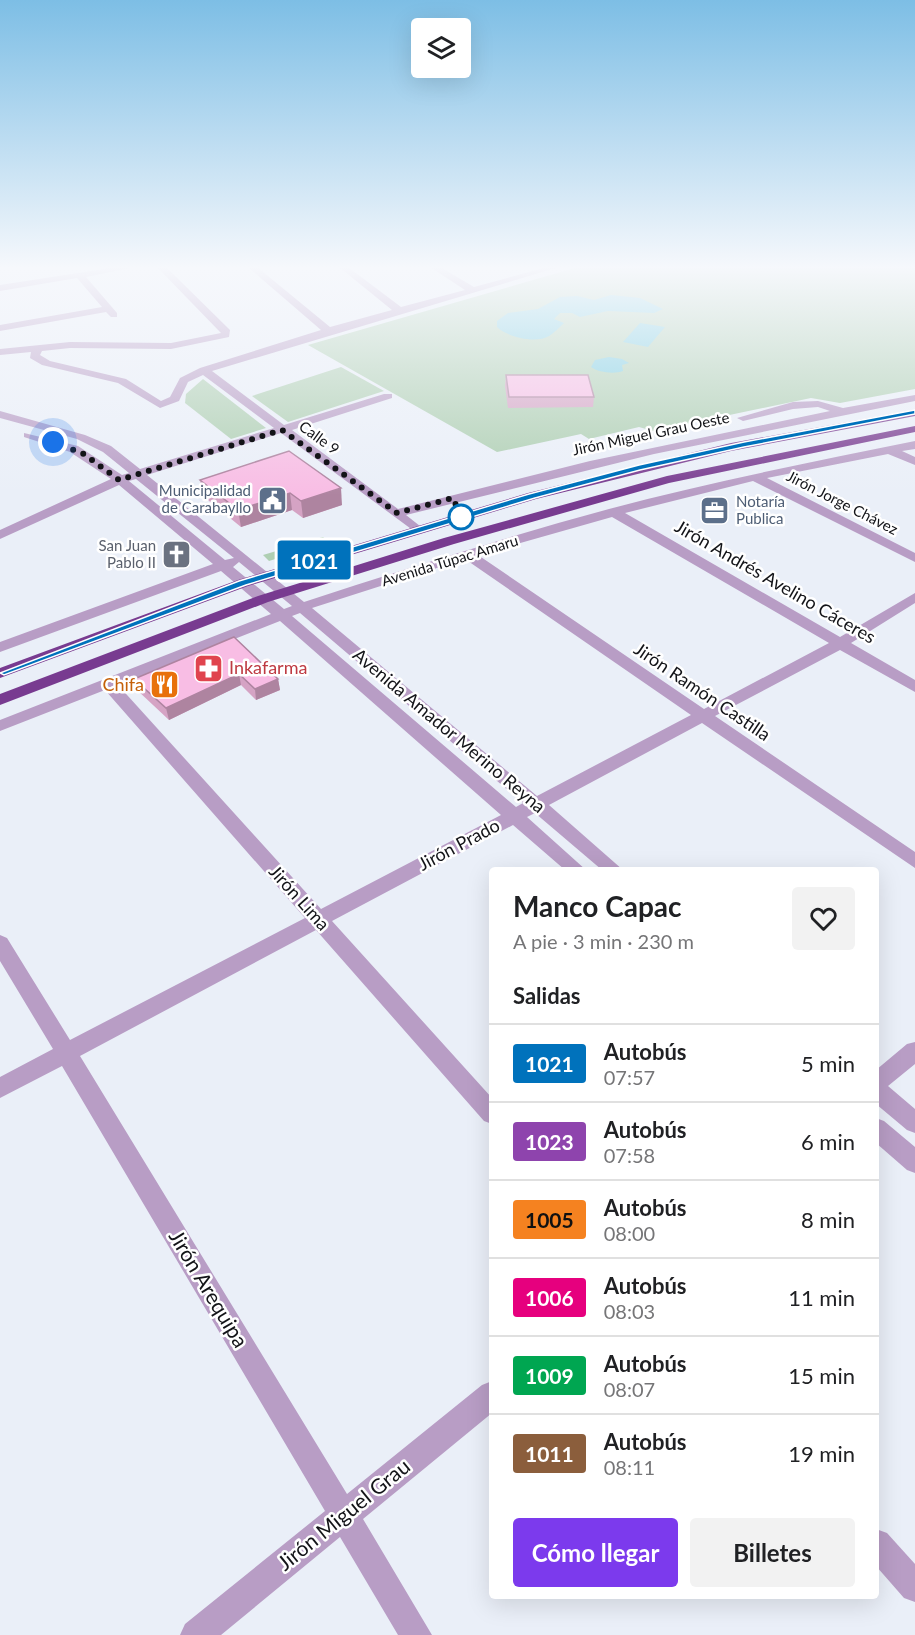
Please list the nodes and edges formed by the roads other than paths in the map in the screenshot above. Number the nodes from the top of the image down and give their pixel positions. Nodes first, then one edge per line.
1 (181, 343) edge
2 (289, 343) edge
3 (38, 348) junction
4 (0, 352) edge
5 (204, 370) junction
6 (388, 396) dead end
7 (915, 398) edge
8 (840, 412) junction
9 (915, 413) edge
10 (0, 414) edge
11 (742, 418) dead end
12 (851, 424) junction
13 (0, 427) edge
14 (915, 429) edge
15 (282, 430) junction
16 (871, 438) junction
17 (915, 445) edge
18 (889, 450) junction
19 (915, 461) edge
20 (139, 474) junction
21 (755, 477) junction
22 (119, 480) junction
23 (614, 512) junction
24 (397, 513) junction
25 (418, 530) junction
26 (0, 535) edge
27 (467, 554) junction
28 (915, 558) edge
29 (243, 559) junction
30 (222, 566) junction
31 (264, 576) junction
32 (243, 583) junction
33 (284, 592) junction
34 (915, 597) edge
35 (263, 599) junction
36 (302, 607) junction
37 (281, 616) junction
38 (841, 644) junction
39 (0, 647) edge
40 (0, 673) edge
41 (106, 682) junction
42 (915, 687) edge
43 (0, 700) edge
44 (703, 716) junction
45 (0, 726) edge
46 (536, 805) junction
47 (513, 816) junction
48 (915, 861) edge
49 (572, 867) edge
50 (610, 867) edge
51 (318, 920) junction
52 (0, 943) edge
53 (915, 1051) edge
54 (66, 1053) junction
55 (879, 1081) edge
56 (0, 1088) edge
57 (879, 1093) edge
58 (489, 1111) edge
59 (915, 1123) edge
60 (879, 1131) edge
61 (915, 1162) edge
62 (489, 1397) edge
63 (344, 1515) junction
64 (879, 1547) edge
65 (915, 1587) edge
66 (196, 1635) edge
67 (416, 1635) edge

1 - 3 street
2 - 5 street
3 - 4 street
3 - 5 street
5 - 15 street, Calle 9
6 - 15 street
7 - 8 street, Jirón Miguel Grau Oeste
8 - 11 street
8 - 12 highway
8 - 24 street, Jirón Miguel Grau Oeste
9 - 12 highway
10 - 20 street, Avenida Amador Merino Reyna
12 - 16 highway
12 - 25 highway
13 - 22 street, Avenida Amador Merino Reyna
14 - 16 highway, Avenida Túpac Amaru
15 - 20 street
15 - 24 street, Calle 9
16 - 33 highway, Avenida Túpac Amaru
17 - 18 street, Avenida Túpac Amaru
18 - 19 street
18 - 21 street, Avenida Túpac Amaru
20 - 22 street
20 - 29 street, Avenida Amador Merino Reyna
21 - 23 street, Avenida Túpac Amaru
21 - 28 street, Jirón Jorge Chávez
22 - 26 street
22 - 30 street, Avenida Amador Merino Reyna
23 - 27 street, Avenida Túpac Amaru
23 - 38 street, Jirón Andrés Avelino Cáceres
24 - 25 street, Calle 9
25 - 31 highway
27 - 36 street, Avenida Túpac Amaru
27 - 44 street, Jirón Ramón Castilla
29 - 30 street
29 - 31 street, Avenida Amador Merino Reyna
30 - 32 street, Avenida Amador Merino Reyna
30 - 39 street
31 - 32 highway
31 - 33 street, Avenida Amador Merino Reyna
32 - 35 street, Avenida Amador Merino Reyna
32 - 40 highway
33 - 35 highway, Avenida Túpac Amaru
33 - 36 street, Avenida Amador Merino Reyna
34 - 38 street, Jirón Prado
35 - 37 street, Avenida Amador Merino Reyna
35 - 43 highway, Avenida Túpac Amaru
36 - 37 street, Avenida Túpac Amaru
36 - 46 street, Avenida Amador Merino Reyna
37 - 41 street, Avenida Túpac Amaru
37 - 47 street, Avenida Amador Merino Reyna
38 - 42 street, Jirón Andrés Avelino Cáceres
38 - 44 street, Jirón Prado
41 - 45 street, Avenida Túpac Amaru
41 - 51 street, Jirón Lima
44 - 46 street, Jirón Prado
44 - 48 street, Jirón Ramón Castilla
46 - 47 street, Jirón Prado
46 - 50 street, Avenida Amador Merino Reyna
47 - 49 street, Avenida Amador Merino Reyna
47 - 51 street, Jirón Prado
51 - 54 street, Jirón Prado
51 - 58 street, Jirón Lima
52 - 54 street, Jirón Arequipa
53 - 55 street
54 - 56 street, Jirón Prado
54 - 63 street, Jirón Arequipa
57 - 59 street
60 - 61 street
62 - 63 street, Jirón Miguel Grau
63 - 66 street, Jirón Miguel Grau
63 - 67 street, Jirón Arequipa
64 - 65 street

